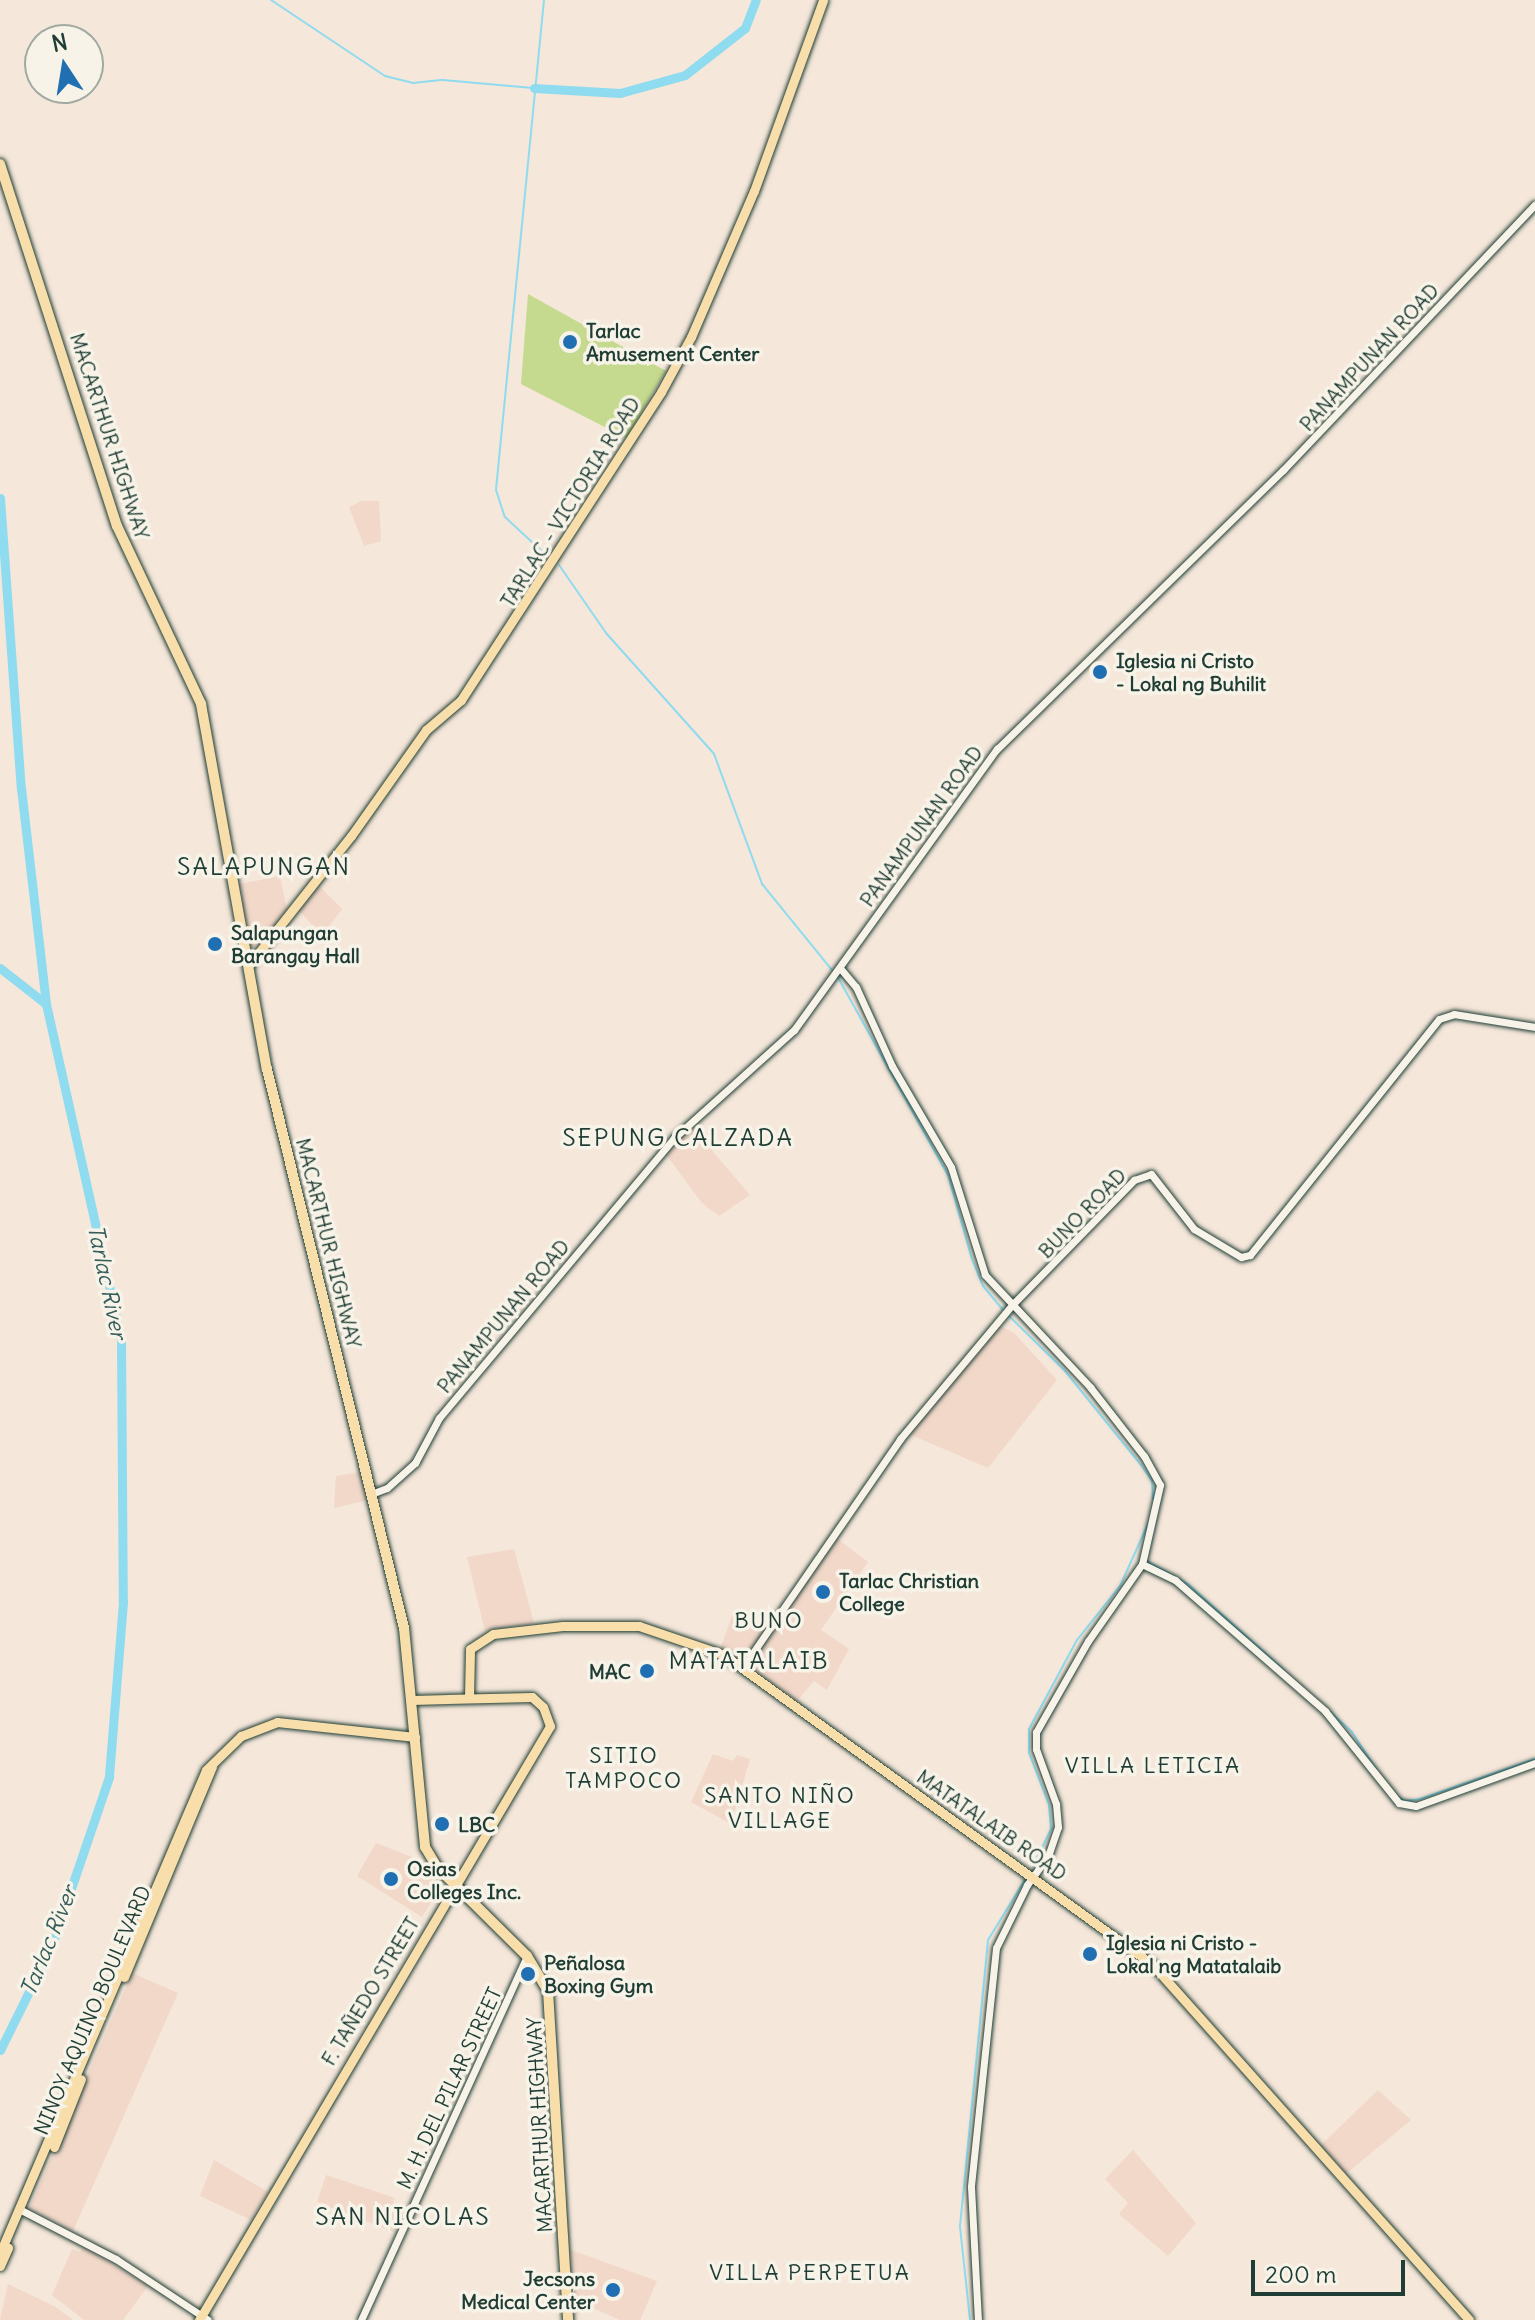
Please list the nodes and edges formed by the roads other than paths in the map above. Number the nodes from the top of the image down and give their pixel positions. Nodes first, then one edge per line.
1 (823, 0) edge
2 (0, 164) edge
3 (1535, 204) edge
4 (249, 965) junction
5 (837, 972) junction
6 (1535, 1027) edge
7 (1012, 1305) junction
8 (371, 1494) junction
9 (1142, 1564) junction
10 (743, 1667) junction
11 (469, 1698) junction
12 (412, 1700) junction
13 (415, 1737) junction
14 (1535, 1763) edge
15 (1033, 1876) junction
16 (456, 1884) junction
17 (527, 1956) junction
18 (22, 2210) junction
19 (0, 2253) edge
20 (0, 2266) edge
21 (203, 2319) edge
22 (361, 2320) edge
23 (568, 2320) edge
24 (978, 2320) edge
25 (1469, 2320) edge

1 - 4 main road, TARLAC - VICTORIA ROAD
2 - 4 highway, MACARTHUR HIGHWAY
3 - 5 street, PANAMPUNAN ROAD
4 - 8 highway, MACARTHUR HIGHWAY
5 - 7 street
5 - 8 street, PANAMPUNAN ROAD
6 - 7 street, BUNO ROAD
7 - 9 street
7 - 10 street, BUNO ROAD
8 - 12 highway, MACARTHUR HIGHWAY
9 - 14 street
9 - 15 street
10 - 11 main road, MATATALAIB ROAD
10 - 15 main road, MATATALAIB ROAD
11 - 12 main road
11 - 16 main road, F. TAÑEDO STREET
12 - 13 highway, MACARTHUR HIGHWAY
13 - 16 highway, MACARTHUR HIGHWAY
13 - 18 main road, NINOY AQUINO BOULEVARD
15 - 24 street
15 - 25 main road, MATATALAIB ROAD
16 - 17 highway, MACARTHUR HIGHWAY
16 - 21 main road, F. TAÑEDO STREET
17 - 22 street, M. H. DEL PILAR STREET
17 - 23 highway, MACARTHUR HIGHWAY
18 - 19 main road, NINOY AQUINO BOULEVARD
18 - 20 main road, NINOY AQUINO BOULEVARD
18 - 21 street

